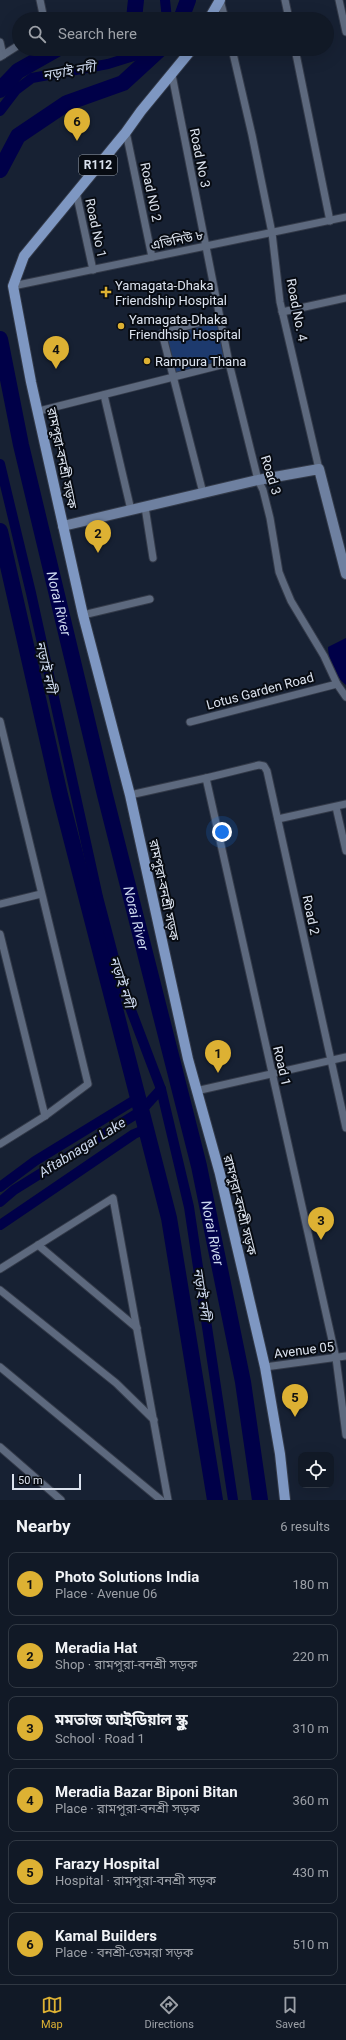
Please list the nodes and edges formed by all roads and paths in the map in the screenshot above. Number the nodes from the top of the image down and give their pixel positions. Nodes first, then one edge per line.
1 (40, 0) edge
2 (220, 0) edge
3 (285, 0) edge
4 (339, 0) edge
5 (43, 12) edge
6 (213, 12) edge
7 (223, 12) edge
8 (288, 12) edge
9 (346, 32) edge
10 (0, 42) edge
11 (12, 49) edge
12 (2, 56) edge
13 (187, 56) edge
14 (234, 56) edge
15 (296, 56) edge
16 (172, 75) junction
17 (126, 132) junction
18 (76, 192) junction
19 (346, 217) edge
20 (330, 221) junction
21 (272, 233) junction
22 (205, 246) junction
23 (152, 257) junction
24 (93, 270) junction
25 (13, 286) junction
26 (346, 300) edge
27 (282, 312) junction
28 (220, 317) junction
29 (230, 363) junction
30 (174, 378) junction
31 (104, 395) junction
32 (39, 411) junction
33 (319, 469) junction
34 (258, 480) junction
35 (203, 493) junction
36 (145, 507) junction
37 (131, 510) junction
38 (63, 526) junction
39 (153, 558) dead end
40 (346, 574) edge
41 (150, 600) dead end
42 (83, 614) junction
43 (337, 684) junction
44 (346, 697) edge
45 (0, 721) edge
46 (190, 722) dead end
47 (206, 778) junction
48 (130, 795) junction
49 (346, 804) edge
50 (336, 806) junction
51 (278, 819) junction
52 (346, 851) edge
53 (41, 894) junction
54 (0, 904) edge
55 (0, 934) edge
56 (346, 1057) edge
57 (330, 1061) junction
58 (271, 1073) junction
59 (196, 1092) junction
60 (45, 1116) junction
61 (346, 1128) edge
62 (0, 1144) edge
63 (38, 1245) junction
64 (0, 1269) edge
65 (0, 1290) edge
66 (137, 1328) junction
67 (346, 1356) edge
68 (336, 1358) junction
69 (0, 1367) edge
70 (265, 1367) junction
71 (154, 1420) junction
72 (346, 1435) edge
73 (0, 1447) edge
74 (61, 1500) edge
75 (161, 1500) edge
76 (168, 1500) edge
77 (285, 1500) edge

1 - 5 street
2 - 6 main road
2 - 7 street
3 - 8 street
4 - 9 street
10 - 12 street
11 - 12 street
13 - 16 main road, R112
14 - 21 street, Road No. 4
15 - 20 street
16 - 17 main road, R112
16 - 22 street, Road No 3
17 - 18 main road, R112
17 - 23 street, Road N0 2
18 - 24 street, Road No 1
18 - 25 main road, R112
19 - 20 street, এভিনিউ ৮
20 - 21 street, এভিনিউ ৮
21 - 22 street, এভিনিউ ৮
21 - 27 street, Road No. 4
22 - 23 street, এভিনিউ ৮
22 - 28 street, Road 3
23 - 24 street, এভিনিউ ৮
24 - 25 street, এভিনিউ ৮
25 - 32 main road, রামপুরা-বনশ্রী সড়ক
26 - 27 street
27 - 33 street, Road No. 4
28 - 29 street, Road 3
28 - 30 street
29 - 30 street
29 - 34 street, Road 3
30 - 31 street
30 - 35 street
31 - 32 street
31 - 37 street
32 - 38 main road, রামপুরা-বনশ্রী সড়ক
33 - 34 street
33 - 40 street, Road No. 4
34 - 35 street
34 - 43 street, Road 3
35 - 36 street
36 - 37 street
36 - 39 street
37 - 38 street
38 - 42 main road, রামপুরা-বনশ্রী সড়ক
41 - 42 street
42 - 48 main road, রামপুরা-বনশ্রী সড়ক
43 - 44 street, Road 3
43 - 46 street, Lotus Garden Road
45 - 53 street
47 - 48 street
47 - 51 street, Road 2
47 - 58 street, Road 1
48 - 59 main road, রামপুরা-বনশ্রী সড়ক
49 - 50 street
50 - 51 street
50 - 52 street
51 - 57 street, Road 2
53 - 54 street
53 - 60 street
55 - 60 street
56 - 57 street
57 - 58 street
57 - 61 street, Road 2
58 - 59 street
58 - 68 street, Road 1
59 - 70 main road, রামপুরা-বনশ্রী সড়ক
60 - 62 street
63 - 64 street
63 - 66 street
63 - 66 street
65 - 71 street
66 - 71 street
67 - 68 street, Avenue 05
68 - 70 street, Avenue 05
68 - 72 street, Road 1
69 - 75 street
70 - 77 main road, রামপুরা-বনশ্রী সড়ক
71 - 76 street
73 - 74 street

